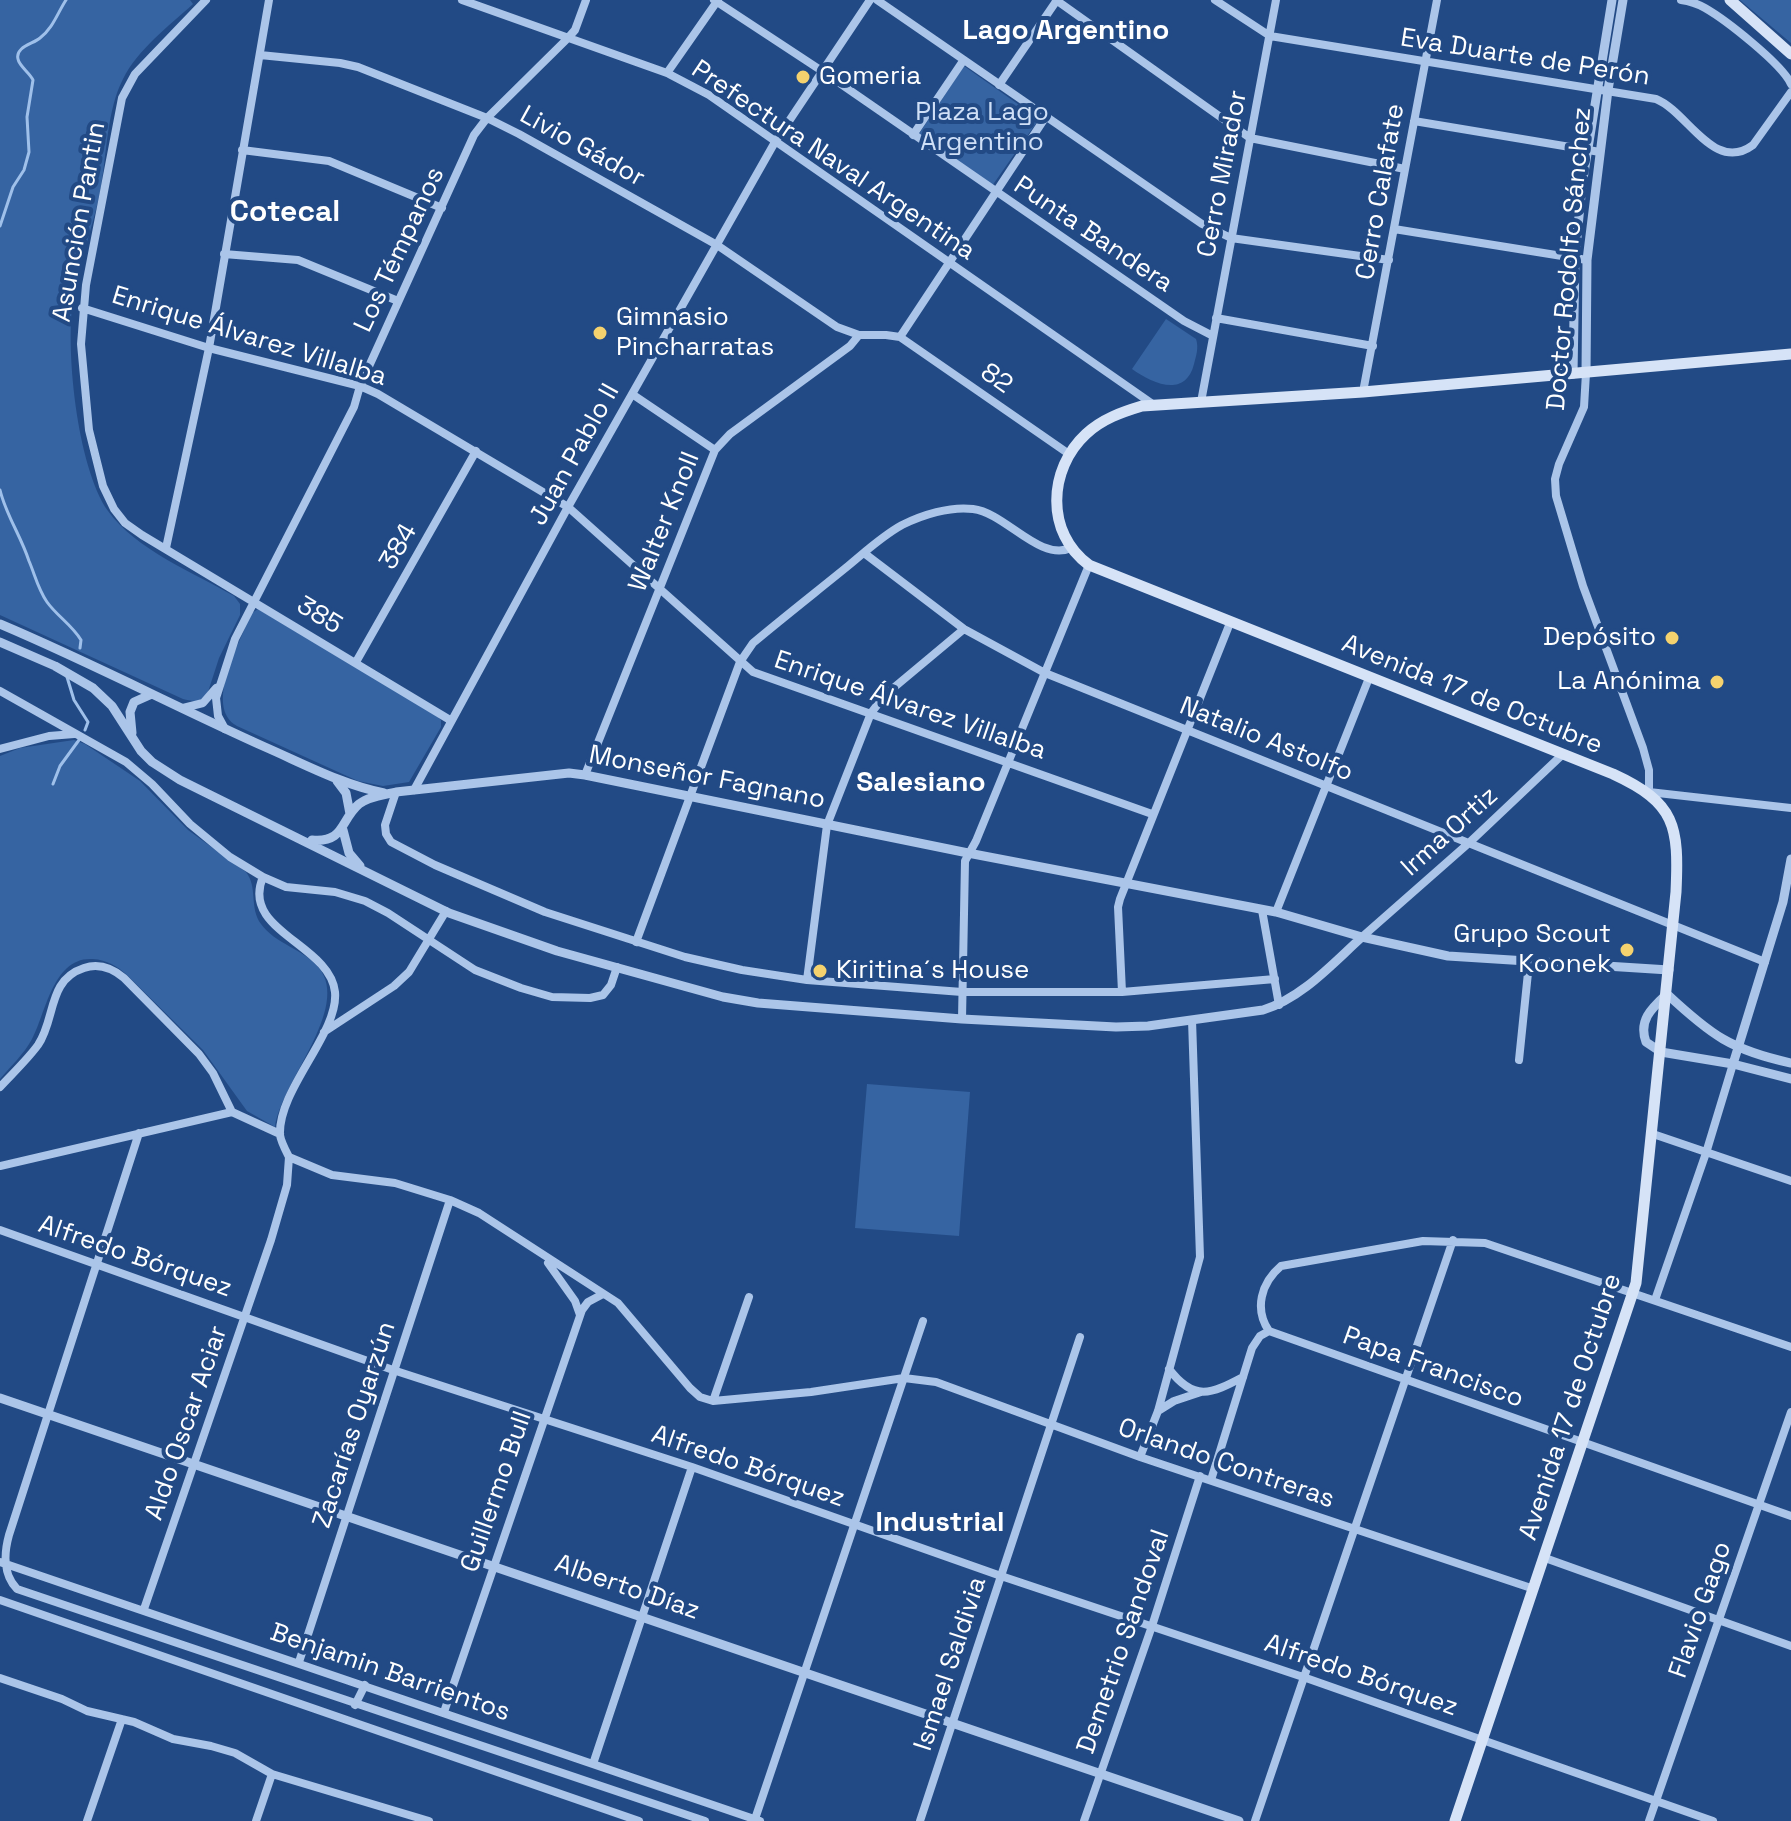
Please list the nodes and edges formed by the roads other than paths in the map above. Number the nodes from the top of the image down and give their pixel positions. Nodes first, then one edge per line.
1 (206, 0) edge
2 (269, 0) edge
3 (462, 0) edge
4 (586, 0) edge
5 (716, 0) edge
6 (870, 0) edge
7 (877, 0) edge
8 (1056, 0) edge
9 (1215, 0) edge
10 (1276, 0) edge
11 (1437, 0) edge
12 (1612, 0) edge
13 (1623, 0) edge
14 (1681, 0) edge
15 (1730, 0) edge
16 (1270, 36) junction
17 (568, 38) junction
18 (1791, 54) edge
19 (260, 55) junction
20 (963, 61) junction
21 (1425, 61) junction
22 (822, 71) junction
23 (667, 73) junction
24 (1791, 84) edge
25 (999, 85) junction
26 (1597, 89) junction
27 (1608, 90) junction
28 (1791, 92) edge
29 (487, 118) junction
30 (1045, 118) junction
31 (1414, 121) junction
32 (913, 135) junction
33 (1250, 138) junction
34 (775, 142) junction
35 (1588, 149) junction
36 (242, 150) junction
37 (1600, 152) junction
38 (1405, 169) junction
39 (995, 193) junction
40 (442, 208) junction
41 (1394, 229) junction
42 (1231, 238) junction
43 (717, 245) junction
44 (224, 254) junction
45 (1575, 258) junction
46 (1389, 260) junction
47 (1587, 260) junction
48 (949, 264) junction
49 (398, 301) junction
50 (82, 308) junction
51 (1216, 318) junction
52 (859, 335) junction
53 (1213, 336) junction
54 (900, 337) junction
55 (1373, 346) junction
56 (209, 348) junction
57 (1791, 354) edge
58 (1579, 374) junction
59 (360, 386) junction
60 (1363, 392) junction
61 (632, 394) junction
62 (1201, 402) junction
63 (1155, 405) junction
64 (715, 450) junction
65 (476, 451) junction
66 (1069, 454) junction
67 (568, 507) junction
68 (166, 548) junction
69 (1071, 548) junction
70 (864, 553) junction
71 (1089, 565) junction
72 (660, 590) junction
73 (254, 601) junction
74 (1230, 623) junction
75 (0, 624) edge
76 (964, 629) junction
77 (0, 642) edge
78 (356, 662) junction
79 (740, 662) junction
80 (1045, 673) junction
81 (222, 676) junction
82 (1369, 678) junction
83 (0, 691) edge
84 (152, 694) junction
85 (183, 708) junction
86 (871, 713) junction
87 (450, 720) junction
88 (225, 729) junction
89 (1187, 731) junction
90 (75, 734) junction
91 (133, 740) junction
92 (0, 749) edge
93 (1563, 754) junction
94 (1007, 760) junction
95 (585, 775) junction
96 (333, 777) junction
97 (1327, 785) junction
98 (414, 790) junction
99 (1649, 792) junction
100 (392, 793) junction
101 (688, 797) junction
102 (1791, 808) edge
103 (350, 814) junction
104 (1152, 814) junction
105 (827, 825) junction
106 (343, 830) junction
107 (304, 839) junction
108 (1470, 842) junction
109 (968, 853) junction
110 (1791, 859) edge
111 (365, 871) junction
112 (1790, 875) edge
113 (263, 877) junction
114 (1125, 884) junction
115 (1262, 910) junction
116 (446, 911) junction
117 (1276, 912) junction
118 (1674, 924) junction
119 (1362, 937) junction
120 (428, 941) junction
121 (636, 942) junction
122 (1765, 962) junction
123 (1529, 963) junction
124 (617, 967) junction
125 (1669, 970) junction
126 (1275, 979) junction
127 (807, 980) junction
128 (962, 992) junction
129 (1122, 992) junction
130 (1667, 994) junction
131 (1279, 1005) junction
132 (962, 1019) junction
133 (1192, 1020) junction
134 (323, 1033) junction
135 (1738, 1048) junction
136 (1661, 1052) junction
137 (1519, 1060) dead end
138 (1791, 1063) edge
139 (1733, 1064) junction
140 (1791, 1079) edge
141 (0, 1087) edge
142 (232, 1112) junction
143 (139, 1133) junction
144 (280, 1134) junction
145 (1653, 1134) junction
146 (1706, 1153) junction
147 (289, 1157) junction
148 (0, 1166) edge
149 (1791, 1181) edge
150 (450, 1200) junction
151 (0, 1230) edge
152 (1453, 1240) junction
153 (542, 1255) junction
154 (96, 1265) junction
155 (1634, 1292) junction
156 (603, 1294) junction
157 (749, 1297) dead end
158 (1655, 1300) junction
159 (580, 1316) junction
160 (244, 1317) junction
161 (923, 1321) dead end
162 (1269, 1331) junction
163 (1080, 1337) dead end
164 (1791, 1347) edge
165 (1169, 1369) junction
166 (393, 1370) junction
167 (1243, 1377) junction
168 (904, 1378) junction
169 (1407, 1380) junction
170 (1201, 1392) junction
171 (0, 1398) edge
172 (713, 1401) junction
173 (1158, 1411) junction
174 (1791, 1412) edge
175 (48, 1414) junction
176 (543, 1420) junction
177 (1051, 1424) junction
178 (1584, 1443) junction
179 (1140, 1457) junction
180 (194, 1463) junction
181 (692, 1467) junction
182 (1200, 1476) junction
183 (1211, 1480) junction
184 (1759, 1505) junction
185 (1791, 1516) edge
186 (346, 1518) junction
187 (855, 1525) junction
188 (1356, 1530) junction
189 (1545, 1558) junction
190 (4, 1563) edge
191 (493, 1566) junction
192 (1001, 1576) junction
193 (1534, 1589) junction
194 (0, 1600) edge
195 (144, 1609) junction
196 (642, 1616) junction
197 (1718, 1621) junction
198 (1152, 1626) junction
199 (1791, 1646) edge
200 (299, 1662) junction
201 (805, 1672) junction
202 (0, 1678) edge
203 (1306, 1678) junction
204 (365, 1685) junction
205 (355, 1705) junction
206 (444, 1712) junction
207 (122, 1719) junction
208 (952, 1723) junction
209 (1483, 1740) junction
210 (593, 1764) junction
211 (272, 1774) junction
212 (1100, 1775) junction
213 (1656, 1801) junction
214 (757, 1820) edge
215 (87, 1821) edge
216 (256, 1821) edge
217 (429, 1821) edge
218 (639, 1821) edge
219 (705, 1821) edge
220 (920, 1821) edge
221 (1084, 1821) edge
222 (1239, 1821) edge
223 (1255, 1821) edge
224 (1455, 1821) edge
225 (1649, 1821) edge
226 (1713, 1821) edge

1 - 50 street, Asunción Pantin
2 - 19 street
3 - 17 street, Prefectura Naval Argentina
4 - 17 street, Los Témpanos
5 - 22 street, Punta Bandera
5 - 23 street
6 - 22 street, Juan Pablo II
7 - 20 street
8 - 25 street
8 - 33 street
9 - 16 street, Eva Duarte de Perón
10 - 16 street, Cerro Mirador
11 - 21 street, Cerro Calafate
12 - 26 street, Doctor Rodolfo Sánchez
13 - 27 street, Doctor Rodolfo Sánchez
14 - 24 street
15 - 18 main road
16 - 21 street, Eva Duarte de Perón
16 - 33 street, Cerro Mirador
17 - 23 street, Prefectura Naval Argentina
17 - 29 street, Los Témpanos
19 - 29 street, Livio Gádor
19 - 36 street
20 - 25 street
20 - 32 street
21 - 26 street, Eva Duarte de Perón
21 - 31 street, Cerro Calafate
22 - 32 street, Punta Bandera
22 - 34 street, Juan Pablo II
23 - 34 street, Prefectura Naval Argentina
25 - 30 street
26 - 27 street, Eva Duarte de Perón
26 - 35 street, Doctor Rodolfo Sánchez
27 - 28 street, Eva Duarte de Perón
27 - 37 street, Doctor Rodolfo Sánchez
29 - 40 street, Los Témpanos
29 - 43 street, Livio Gádor
30 - 39 street
30 - 42 street
31 - 35 street
31 - 38 street, Cerro Calafate
32 - 39 street, Punta Bandera
33 - 38 street
33 - 42 street, Cerro Mirador
34 - 43 street, Juan Pablo II
34 - 48 street, Prefectura Naval Argentina
35 - 37 street
35 - 45 street, Doctor Rodolfo Sánchez
36 - 40 street
36 - 44 street
37 - 47 street, Doctor Rodolfo Sánchez
38 - 41 street, Cerro Calafate
39 - 48 street
39 - 53 street, Punta Bandera
40 - 49 street, Los Témpanos
41 - 45 street
41 - 46 street, Cerro Calafate
42 - 46 street
42 - 51 street, Cerro Mirador
43 - 52 street, Livio Gádor
43 - 61 street, Juan Pablo II
44 - 49 street
44 - 56 street
45 - 47 street
45 - 58 street, Doctor Rodolfo Sánchez
46 - 55 street, Cerro Calafate
47 - 58 street, Doctor Rodolfo Sánchez
48 - 54 street
48 - 63 street, Prefectura Naval Argentina
49 - 59 street, Los Témpanos
50 - 56 street, Enrique Álvarez Villalba
50 - 68 street, Asunción Pantin
51 - 53 street, Cerro Mirador
51 - 55 street
52 - 54 street
52 - 64 street, Walter Knoll
53 - 62 street, Cerro Mirador
54 - 66 street, 82
55 - 60 street, Cerro Calafate
56 - 59 street, Enrique Álvarez Villalba
56 - 68 street
57 - 58 main road, Avenida 17 de Octubre
58 - 60 main road, Avenida 17 de Octubre
58 - 99 street, Doctor Rodolfo Sánchez
59 - 65 street, Enrique Álvarez Villalba
59 - 73 street, Los Témpanos
60 - 62 main road, Avenida 17 de Octubre
61 - 64 street
61 - 67 street, Juan Pablo II
62 - 63 main road, Avenida 17 de Octubre
63 - 66 main road, Avenida 17 de Octubre
64 - 72 street, Walter Knoll
65 - 67 street, Enrique Álvarez Villalba
65 - 78 street, 384
66 - 69 main road, Avenida 17 de Octubre
67 - 72 street, Enrique Álvarez Villalba
67 - 87 street, Juan Pablo II
68 - 73 street, 385
69 - 70 street
69 - 71 main road, Avenida 17 de Octubre
70 - 76 street, Natalio Astolfo
70 - 79 street
71 - 74 main road, Avenida 17 de Octubre
71 - 80 street
72 - 79 street, Enrique Álvarez Villalba
72 - 95 street, Walter Knoll
73 - 78 street, 385
73 - 81 street, Los Témpanos
74 - 82 main road, Avenida 17 de Octubre
74 - 89 street
75 - 84 street, Monseñor Fagnano
76 - 80 street, Natalio Astolfo
76 - 86 street
77 - 91 street
78 - 87 street, 385
79 - 86 street, Enrique Álvarez Villalba
79 - 101 street
80 - 89 street, Natalio Astolfo
80 - 94 street
81 - 85 street, Los Témpanos
81 - 88 street, Los Témpanos
82 - 93 main road, Avenida 17 de Octubre
82 - 97 street
83 - 90 street
84 - 85 street, Monseñor Fagnano
84 - 91 street
85 - 88 street, Monseñor Fagnano
86 - 94 street, Enrique Álvarez Villalba
86 - 105 street
87 - 98 street, Juan Pablo II
88 - 96 street, Monseñor Fagnano
89 - 97 street, Natalio Astolfo
89 - 104 street
90 - 92 street
90 - 113 street
91 - 107 street
93 - 99 main road, Avenida 17 de Octubre
93 - 108 street, Irma Ortiz
94 - 104 street, Enrique Álvarez Villalba
94 - 109 street
95 - 98 street, Monseñor Fagnano
95 - 101 street, Monseñor Fagnano
96 - 100 street, Monseñor Fagnano
96 - 103 street
97 - 108 street, Natalio Astolfo
97 - 117 street
98 - 100 street, Monseñor Fagnano
99 - 102 street
99 - 118 main road, Avenida 17 de Octubre
100 - 103 street
100 - 121 street
101 - 105 street, Monseñor Fagnano
101 - 121 street
103 - 106 street
104 - 114 street
105 - 109 street, Monseñor Fagnano
105 - 127 street
106 - 107 street
106 - 111 street
107 - 111 street
108 - 118 street, Natalio Astolfo
108 - 119 street, Irma Ortiz
109 - 114 street, Monseñor Fagnano
109 - 128 street
110 - 112 street
111 - 116 street
112 - 122 street
113 - 120 street
113 - 134 street
114 - 115 street, Monseñor Fagnano
114 - 129 street
115 - 117 street, Monseñor Fagnano
115 - 126 street
116 - 120 street
116 - 124 street
117 - 119 street, Monseñor Fagnano
118 - 122 street, Natalio Astolfo
118 - 125 main road, Avenida 17 de Octubre
119 - 123 street, Monseñor Fagnano
119 - 131 street
120 - 124 street
120 - 134 street
121 - 127 street
122 - 135 street
123 - 125 street, Monseñor Fagnano
123 - 137 street
124 - 132 street
125 - 130 main road, Avenida 17 de Octubre
126 - 129 street
126 - 131 street
127 - 128 street
128 - 129 street
128 - 132 street
130 - 135 street
130 - 136 main road, Avenida 17 de Octubre
130 - 136 street
131 - 133 street
132 - 133 street
133 - 165 street
134 - 144 street
135 - 138 street
135 - 139 street
136 - 139 street
136 - 145 main road, Avenida 17 de Octubre
139 - 140 street
139 - 146 street
141 - 142 street
142 - 143 street
142 - 144 street
143 - 148 street
143 - 154 street
144 - 147 street
145 - 146 street
145 - 155 main road, Avenida 17 de Octubre
146 - 149 street
146 - 158 street
147 - 150 street
147 - 160 street, Aldo Oscar Aciar
150 - 153 street
150 - 166 street, Zacarías Oyarzún
151 - 154 street, Alfredo Bórquez
152 - 155 street
152 - 162 street
152 - 169 street
153 - 156 street
153 - 159 street
154 - 160 street, Alfredo Bórquez
154 - 175 street
155 - 158 street
155 - 178 main road, Avenida 17 de Octubre
156 - 159 street, Guillermo Bull
156 - 172 street
157 - 172 street
158 - 164 street
159 - 176 street, Guillermo Bull
160 - 166 street, Alfredo Bórquez
160 - 180 street, Aldo Oscar Aciar
161 - 168 street
162 - 167 street
162 - 169 street, Papa Francisco
163 - 177 street, Ismael Saldivia
165 - 170 street
165 - 173 street
166 - 176 street, Alfredo Bórquez
166 - 186 street, Zacarías Oyarzún
167 - 170 street
167 - 183 street
168 - 172 street, Orlando Contreras
168 - 177 street, Orlando Contreras
168 - 187 street
169 - 178 street, Papa Francisco
169 - 188 street
170 - 173 street
171 - 175 street, Alberto Díaz
173 - 179 street
174 - 184 street, Flavio Gago
175 - 180 street, Alberto Díaz
175 - 190 street
176 - 181 street, Alfredo Bórquez
176 - 191 street, Guillermo Bull
177 - 179 street, Orlando Contreras
177 - 192 street, Ismael Saldivia
178 - 184 street, Papa Francisco
178 - 189 main road, Avenida 17 de Octubre
179 - 182 street, Orlando Contreras
180 - 186 street, Alberto Díaz
180 - 195 street, Aldo Oscar Aciar
181 - 187 street, Alfredo Bórquez
181 - 196 street
182 - 183 street, Orlando Contreras
182 - 198 street, Demetrio Sandoval
183 - 188 street, Orlando Contreras
184 - 185 street, Papa Francisco
184 - 197 street, Flavio Gago
186 - 191 street, Alberto Díaz
186 - 200 street, Zacarías Oyarzún
187 - 192 street, Alfredo Bórquez
187 - 201 street
188 - 193 street, Orlando Contreras
188 - 203 street
189 - 193 main road, Avenida 17 de Octubre
189 - 197 street
190 - 195 street, Benjamin Barrientos
190 - 205 street, Benjamin Barrientos
191 - 196 street, Alberto Díaz
191 - 206 street, Guillermo Bull
192 - 198 street, Alfredo Bórquez
192 - 208 street, Ismael Saldivia
193 - 209 main road, Avenida 17 de Octubre
194 - 218 street
195 - 200 street, Benjamin Barrientos
196 - 201 street, Alberto Díaz
196 - 210 street
197 - 199 street
197 - 213 street, Flavio Gago
198 - 203 street, Alfredo Bórquez
198 - 212 street, Demetrio Sandoval
200 - 204 street, Benjamin Barrientos
201 - 208 street, Alberto Díaz
201 - 214 street
202 - 207 street
203 - 209 street, Alfredo Bórquez
203 - 223 street
204 - 205 street
204 - 206 street, Benjamin Barrientos
205 - 219 street, Benjamin Barrientos
206 - 210 street, Benjamin Barrientos
207 - 211 street
207 - 215 street
208 - 212 street, Alberto Díaz
208 - 220 street, Ismael Saldivia
209 - 213 street, Alfredo Bórquez
209 - 224 main road, Avenida 17 de Octubre
210 - 214 street, Benjamin Barrientos
211 - 216 street
211 - 217 street
212 - 221 street, Demetrio Sandoval
212 - 222 street, Alberto Díaz
213 - 225 street, Flavio Gago
213 - 226 street, Alfredo Bórquez

